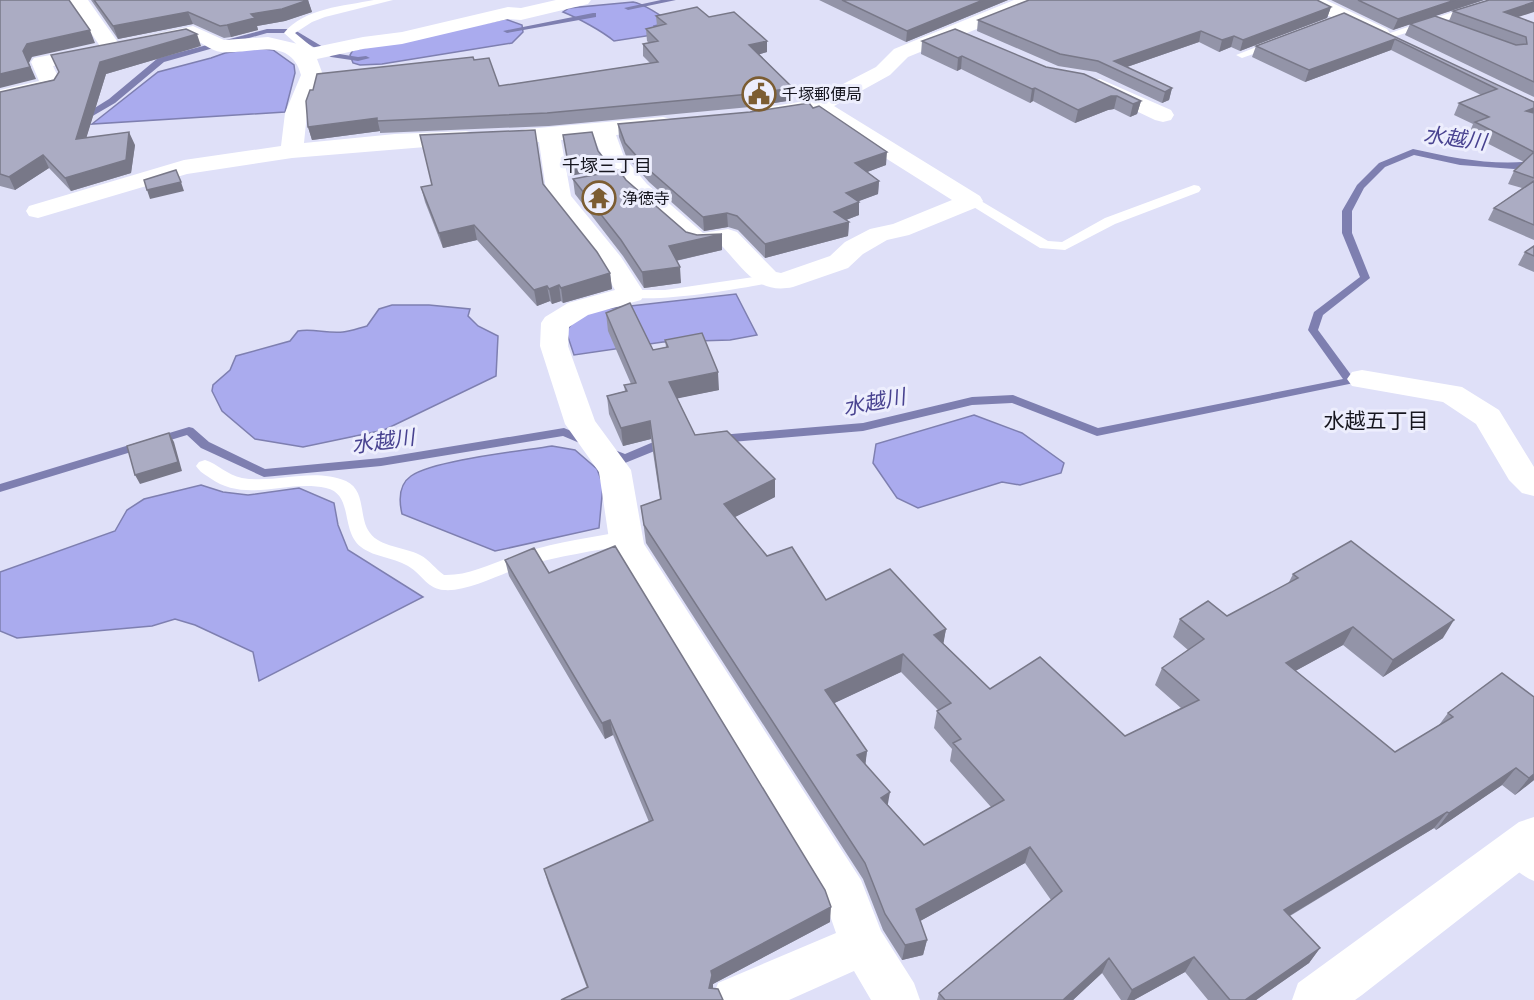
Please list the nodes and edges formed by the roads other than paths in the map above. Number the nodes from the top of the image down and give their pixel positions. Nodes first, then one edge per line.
1 (78, 0) edge
2 (387, 0) edge
3 (581, 0) edge
4 (1031, 0) edge
5 (1488, 4) edge
6 (1329, 10) edge
7 (1432, 22) junction
8 (1453, 29) edge
9 (956, 32) junction
10 (1386, 36) junction
11 (1283, 39) edge
12 (977, 41) edge
13 (1407, 46) edge
14 (112, 48) junction
15 (309, 55) junction
16 (1242, 55) edge
17 (1087, 79) edge
18 (0, 97) edge
19 (818, 106) junction
20 (750, 116) edge
21 (1163, 116) dead end
22 (682, 122) edge
23 (603, 130) junction
24 (549, 135) junction
25 (292, 151) junction
26 (592, 181) junction
27 (1194, 189) dead end
28 (971, 201) junction
29 (38, 212) dead end
30 (768, 279) junction
31 (631, 294) junction
32 (1362, 379) dead end
33 (205, 466) dead end
34 (1534, 486) edge
35 (626, 538) junction
36 (1528, 852) edge
37 (862, 944) junction
38 (735, 1000) edge
39 (897, 1000) edge
40 (1315, 1000) edge

1 - 14 street
2 - 15 lane
3 - 15 street
4 - 9 street
5 - 7 lane
6 - 10 street
7 - 8 lane
7 - 10 lane
9 - 12 street
9 - 19 street
10 - 13 street
11 - 16 lane
14 - 15 street
14 - 18 street
15 - 25 street
17 - 21 street
19 - 20 street
19 - 28 street
22 - 23 street
23 - 24 street
23 - 26 street
24 - 25 street
24 - 26 street
25 - 29 street
26 - 30 street
26 - 31 street
27 - 28 lane
28 - 30 street
30 - 31 lane
31 - 35 street
32 - 34 street
33 - 35 lane
35 - 37 street
36 - 40 street
37 - 38 street
37 - 39 street

